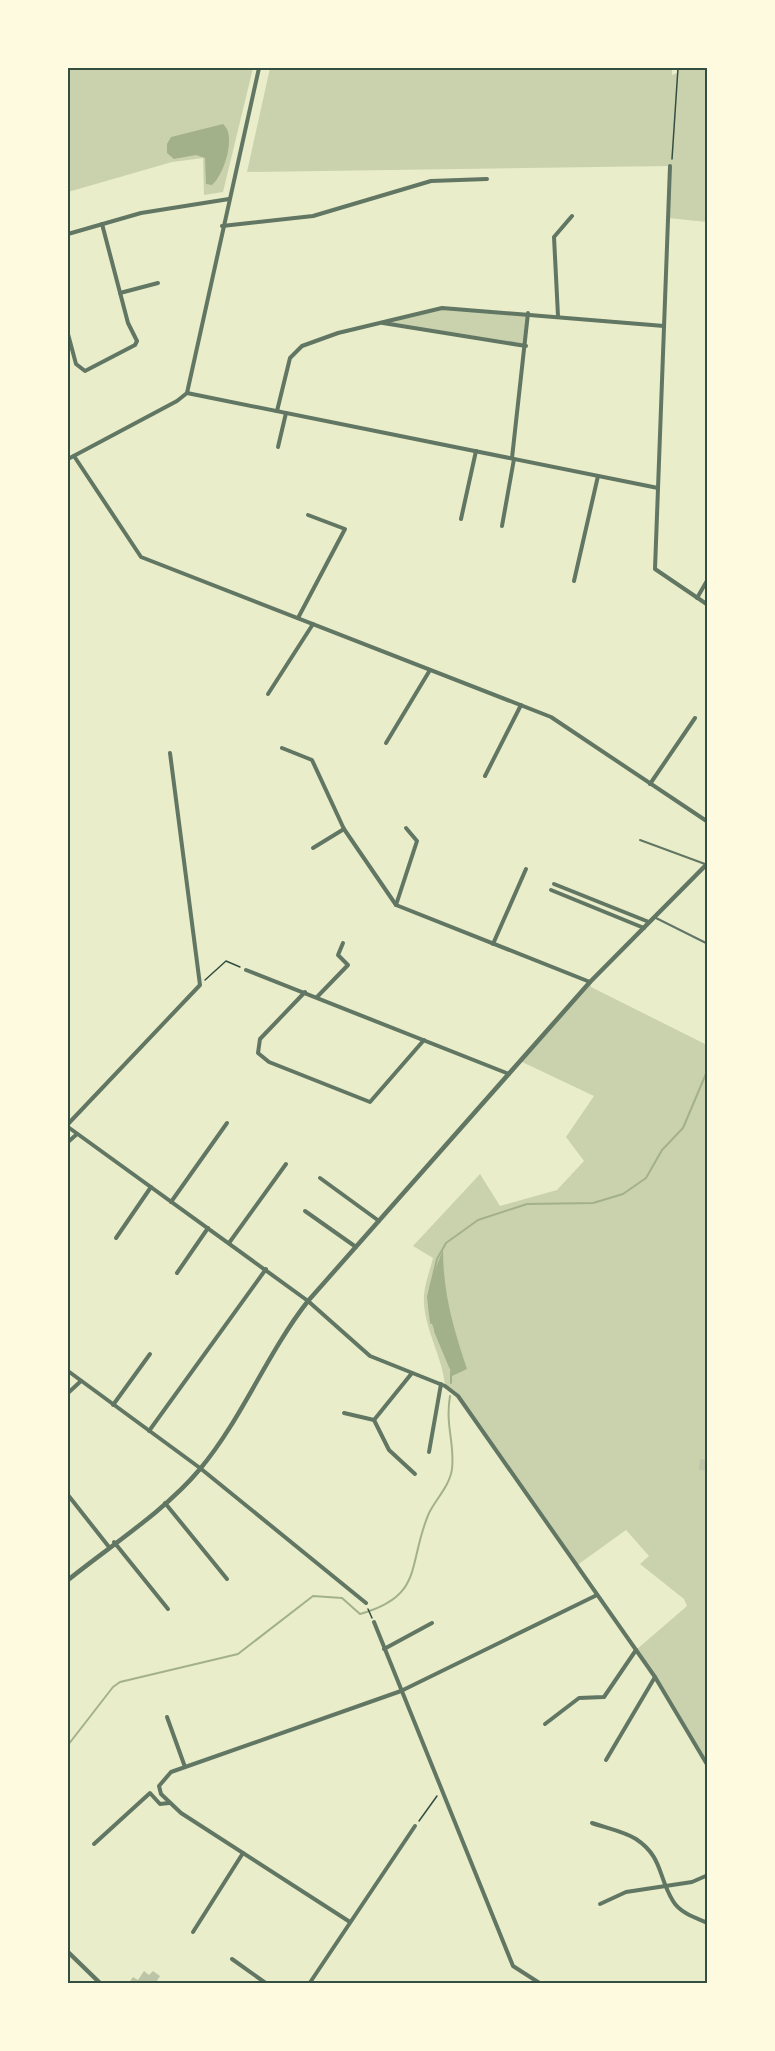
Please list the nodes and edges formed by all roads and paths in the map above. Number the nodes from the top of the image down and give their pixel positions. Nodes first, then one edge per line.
1 (259, 68) edge
2 (678, 68) edge
3 (670, 166) joint
4 (487, 179) dead end
5 (229, 199) junction
6 (572, 216) dead end
7 (102, 224) junction
8 (222, 226) junction
9 (68, 234) edge
10 (158, 283) dead end
11 (120, 293) junction
12 (528, 313) junction
13 (558, 316) junction
14 (379, 322) junction
15 (664, 326) junction
16 (68, 334) edge
17 (526, 346) junction
18 (187, 393) junction
19 (277, 411) junction
20 (286, 413) junction
21 (278, 447) dead end
22 (476, 452) junction
23 (74, 456) junction
24 (68, 459) edge
25 (513, 459) junction
26 (598, 476) junction
27 (658, 488) junction
28 (308, 514) dead end
29 (461, 519) dead end
30 (502, 526) dead end
31 (708, 579) edge
32 (574, 581) dead end
33 (697, 598) junction
34 (708, 605) edge
35 (298, 618) junction
36 (313, 624) junction
37 (430, 670) junction
38 (268, 694) dead end
39 (521, 705) junction
40 (695, 718) dead end
41 (386, 743) dead end
42 (282, 748) dead end
43 (170, 753) dead end
44 (485, 776) dead end
45 (651, 784) junction
46 (708, 822) edge
47 (406, 828) dead end
48 (344, 829) junction
49 (640, 840) dead end
50 (312, 848) dead end
51 (707, 863) edge
52 (526, 869) dead end
53 (554, 884) dead end
54 (551, 890) dead end
55 (396, 905) junction
56 (654, 917) junction
57 (649, 922) junction
58 (644, 928) junction
59 (343, 943) dead end
60 (493, 944) junction
61 (708, 944) edge
62 (246, 970) joint
63 (590, 982) junction
64 (200, 985) junction
65 (305, 993) junction
66 (317, 997) junction
67 (424, 1040) junction
68 (509, 1074) junction
69 (226, 1123) dead end
70 (68, 1126) edge
71 (77, 1134) junction
72 (68, 1142) edge
73 (286, 1164) dead end
74 (320, 1178) dead end
75 (151, 1187) junction
76 (171, 1202) junction
77 (305, 1211) dead end
78 (379, 1221) junction
79 (208, 1228) junction
80 (116, 1238) dead end
81 (229, 1243) junction
82 (356, 1247) junction
83 (266, 1269) junction
84 (177, 1273) dead end
85 (308, 1300) junction
86 (150, 1354) dead end
87 (68, 1371) edge
88 (412, 1373) junction
89 (81, 1382) junction
90 (441, 1384) junction
91 (68, 1393) edge
92 (113, 1405) junction
93 (344, 1413) dead end
94 (374, 1420) junction
95 (149, 1431) junction
96 (429, 1452) dead end
97 (200, 1468) junction
98 (415, 1474) dead end
99 (68, 1495) edge
100 (165, 1502) junction
101 (114, 1542) junction
102 (109, 1547) junction
103 (68, 1577) edge
104 (227, 1579) dead end
105 (597, 1595) junction
106 (366, 1603) joint
107 (168, 1609) dead end
108 (374, 1622) joint
109 (432, 1623) dead end
110 (384, 1649) junction
111 (636, 1650) junction
112 (655, 1677) junction
113 (401, 1691) junction
114 (166, 1717) dead end
115 (545, 1724) dead end
116 (606, 1760) dead end
117 (708, 1766) edge
118 (185, 1767) junction
119 (443, 1788) junction
120 (170, 1802) junction
121 (592, 1823) dead end
122 (415, 1826) joint
123 (94, 1844) dead end
124 (243, 1853) junction
125 (708, 1875) edge
126 (667, 1887) junction
127 (600, 1904) dead end
128 (350, 1922) junction
129 (708, 1923) edge
130 (193, 1932) dead end
131 (68, 1952) edge
132 (232, 1959) dead end
133 (101, 1983) edge
134 (267, 1983) edge
135 (309, 1983) edge
136 (541, 1983) edge

1 - 5 street
2 - 3 path
3 - 15 street
4 - 8 street
5 - 7 street
5 - 8 street
6 - 13 street
7 - 9 street
7 - 11 street
8 - 18 street
10 - 11 street
11 - 16 street
12 - 13 street
12 - 14 street
12 - 17 street
13 - 15 street
14 - 17 street
14 - 19 street
15 - 27 street
17 - 25 street
18 - 19 street
18 - 23 street
19 - 20 street
20 - 21 street
20 - 22 street
22 - 25 street
22 - 29 street
23 - 24 street
23 - 35 street
25 - 26 street
25 - 30 street
26 - 27 street
26 - 32 street
27 - 33 street
28 - 35 street
31 - 33 street
33 - 34 street
35 - 36 street
36 - 37 street
36 - 38 street
37 - 39 street
37 - 41 street
39 - 44 street
39 - 45 street
40 - 45 street
42 - 48 street
43 - 64 street
45 - 46 street
47 - 55 street
48 - 50 street
48 - 55 street
49 - 51 lane
51 - 56 street
52 - 60 street
53 - 57 street
54 - 58 street
55 - 60 street
56 - 57 street
56 - 61 lane
57 - 58 street
58 - 63 street
59 - 66 street
60 - 63 street
62 - 64 path
62 - 65 street
63 - 68 street
64 - 70 street
65 - 66 street
65 - 67 street
66 - 67 street
67 - 68 street
68 - 78 street
69 - 76 street
70 - 71 street
71 - 72 street
71 - 75 street
73 - 81 street
74 - 78 street
75 - 76 street
75 - 80 street
76 - 79 street
77 - 82 street
78 - 82 street
79 - 81 street
79 - 84 street
81 - 83 street
82 - 85 street
83 - 85 street
83 - 95 street
85 - 88 street
85 - 97 street
86 - 92 street
87 - 89 street
88 - 90 street
88 - 94 street
89 - 91 street
89 - 92 street
90 - 96 street
90 - 105 street
92 - 95 street
93 - 94 street
94 - 98 street
95 - 97 street
97 - 100 street
97 - 106 street
99 - 102 street
100 - 101 street
100 - 104 street
101 - 102 street
101 - 107 street
102 - 103 street
105 - 111 street
105 - 113 street
106 - 108 path
108 - 110 street
109 - 110 street
110 - 113 street
111 - 112 street
111 - 115 street
112 - 116 street
112 - 117 street
113 - 118 street
113 - 119 street
114 - 118 street
118 - 120 street
119 - 122 path
119 - 136 street
120 - 123 street
120 - 124 street
121 - 126 street
122 - 128 street
124 - 128 street
124 - 130 street
125 - 126 street
126 - 127 street
126 - 129 street
128 - 135 street
131 - 133 street
132 - 134 street

